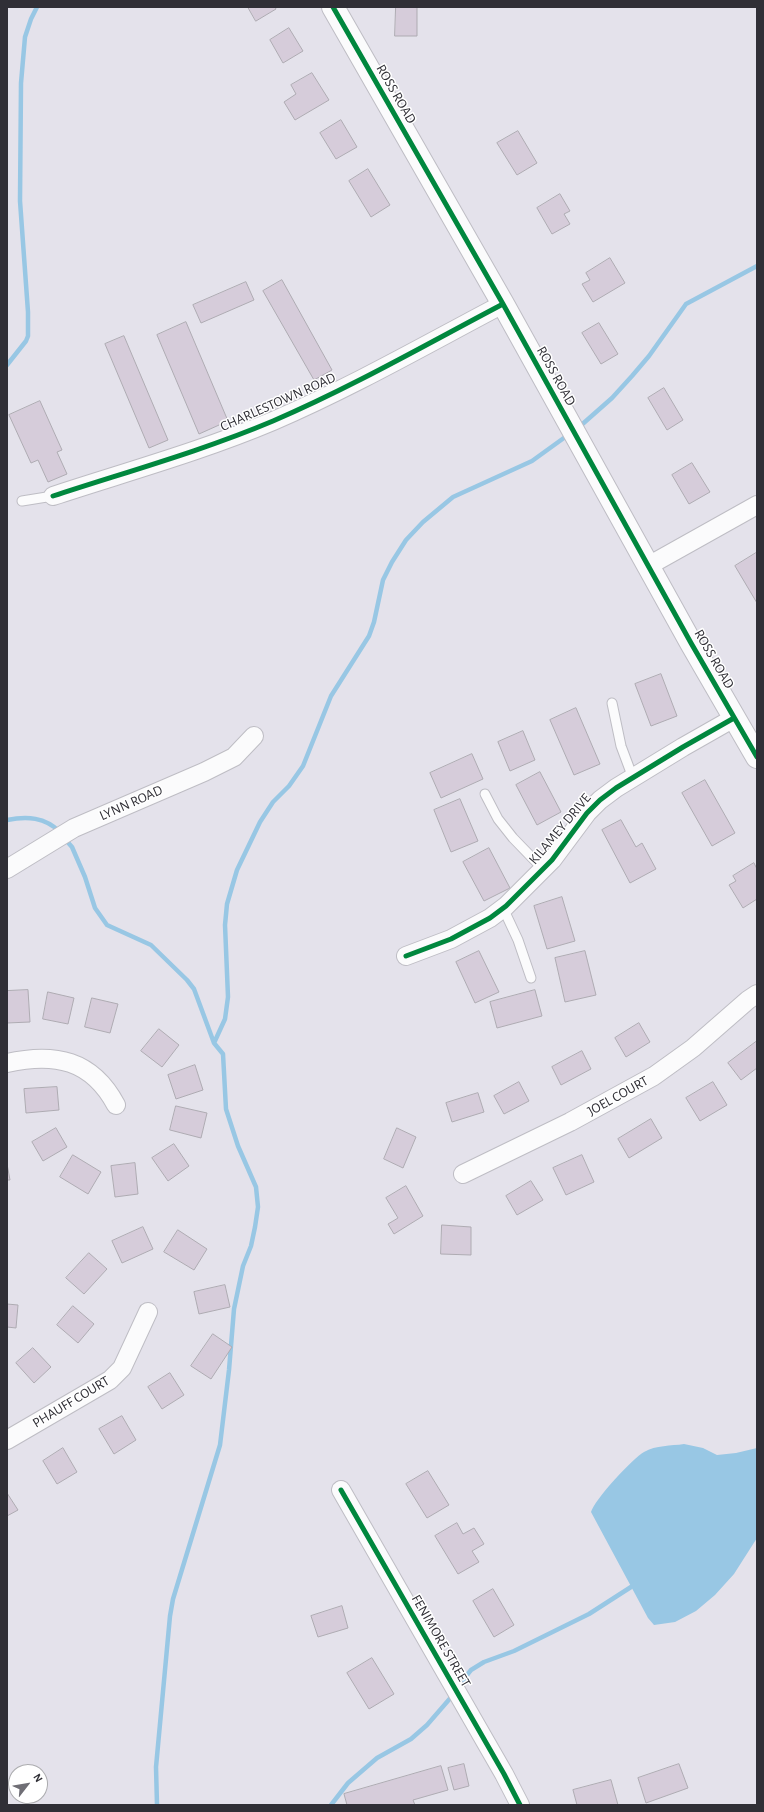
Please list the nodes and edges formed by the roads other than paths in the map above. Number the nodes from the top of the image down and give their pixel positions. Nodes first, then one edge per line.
1 (333, 7) edge
2 (503, 304) junction
3 (53, 496) joint
4 (22, 501) dead end
5 (757, 505) edge
6 (648, 566) junction
7 (612, 703) dead end
8 (734, 718) junction
9 (254, 736) dead end
10 (757, 757) edge
11 (633, 778) junction
12 (485, 794) dead end
13 (7, 869) edge
14 (543, 869) junction
15 (503, 908) junction
16 (406, 956) dead end
17 (531, 978) dead end
18 (757, 994) edge
19 (7, 1063) edge
20 (116, 1105) dead end
21 (463, 1174) dead end
22 (148, 1312) dead end
23 (7, 1440) edge
24 (340, 1490) dead end
25 (520, 1805) edge

1 - 2 street, ROSS ROAD
2 - 3 street, CHARLESTOWN ROAD
2 - 6 street, ROSS ROAD
3 - 4 lane
5 - 6 street
6 - 8 street, ROSS ROAD
7 - 11 lane
8 - 10 street, ROSS ROAD
8 - 11 street, KILAMEY DRIVE
9 - 13 street, LYNN ROAD
11 - 14 street, KILAMEY DRIVE
12 - 14 lane
14 - 15 street, KILAMEY DRIVE
15 - 16 street, KILAMEY DRIVE
15 - 17 lane
18 - 21 street, JOEL COURT
19 - 20 street
22 - 23 street, PHAUFF COURT
24 - 25 street, FENIMORE STREET

